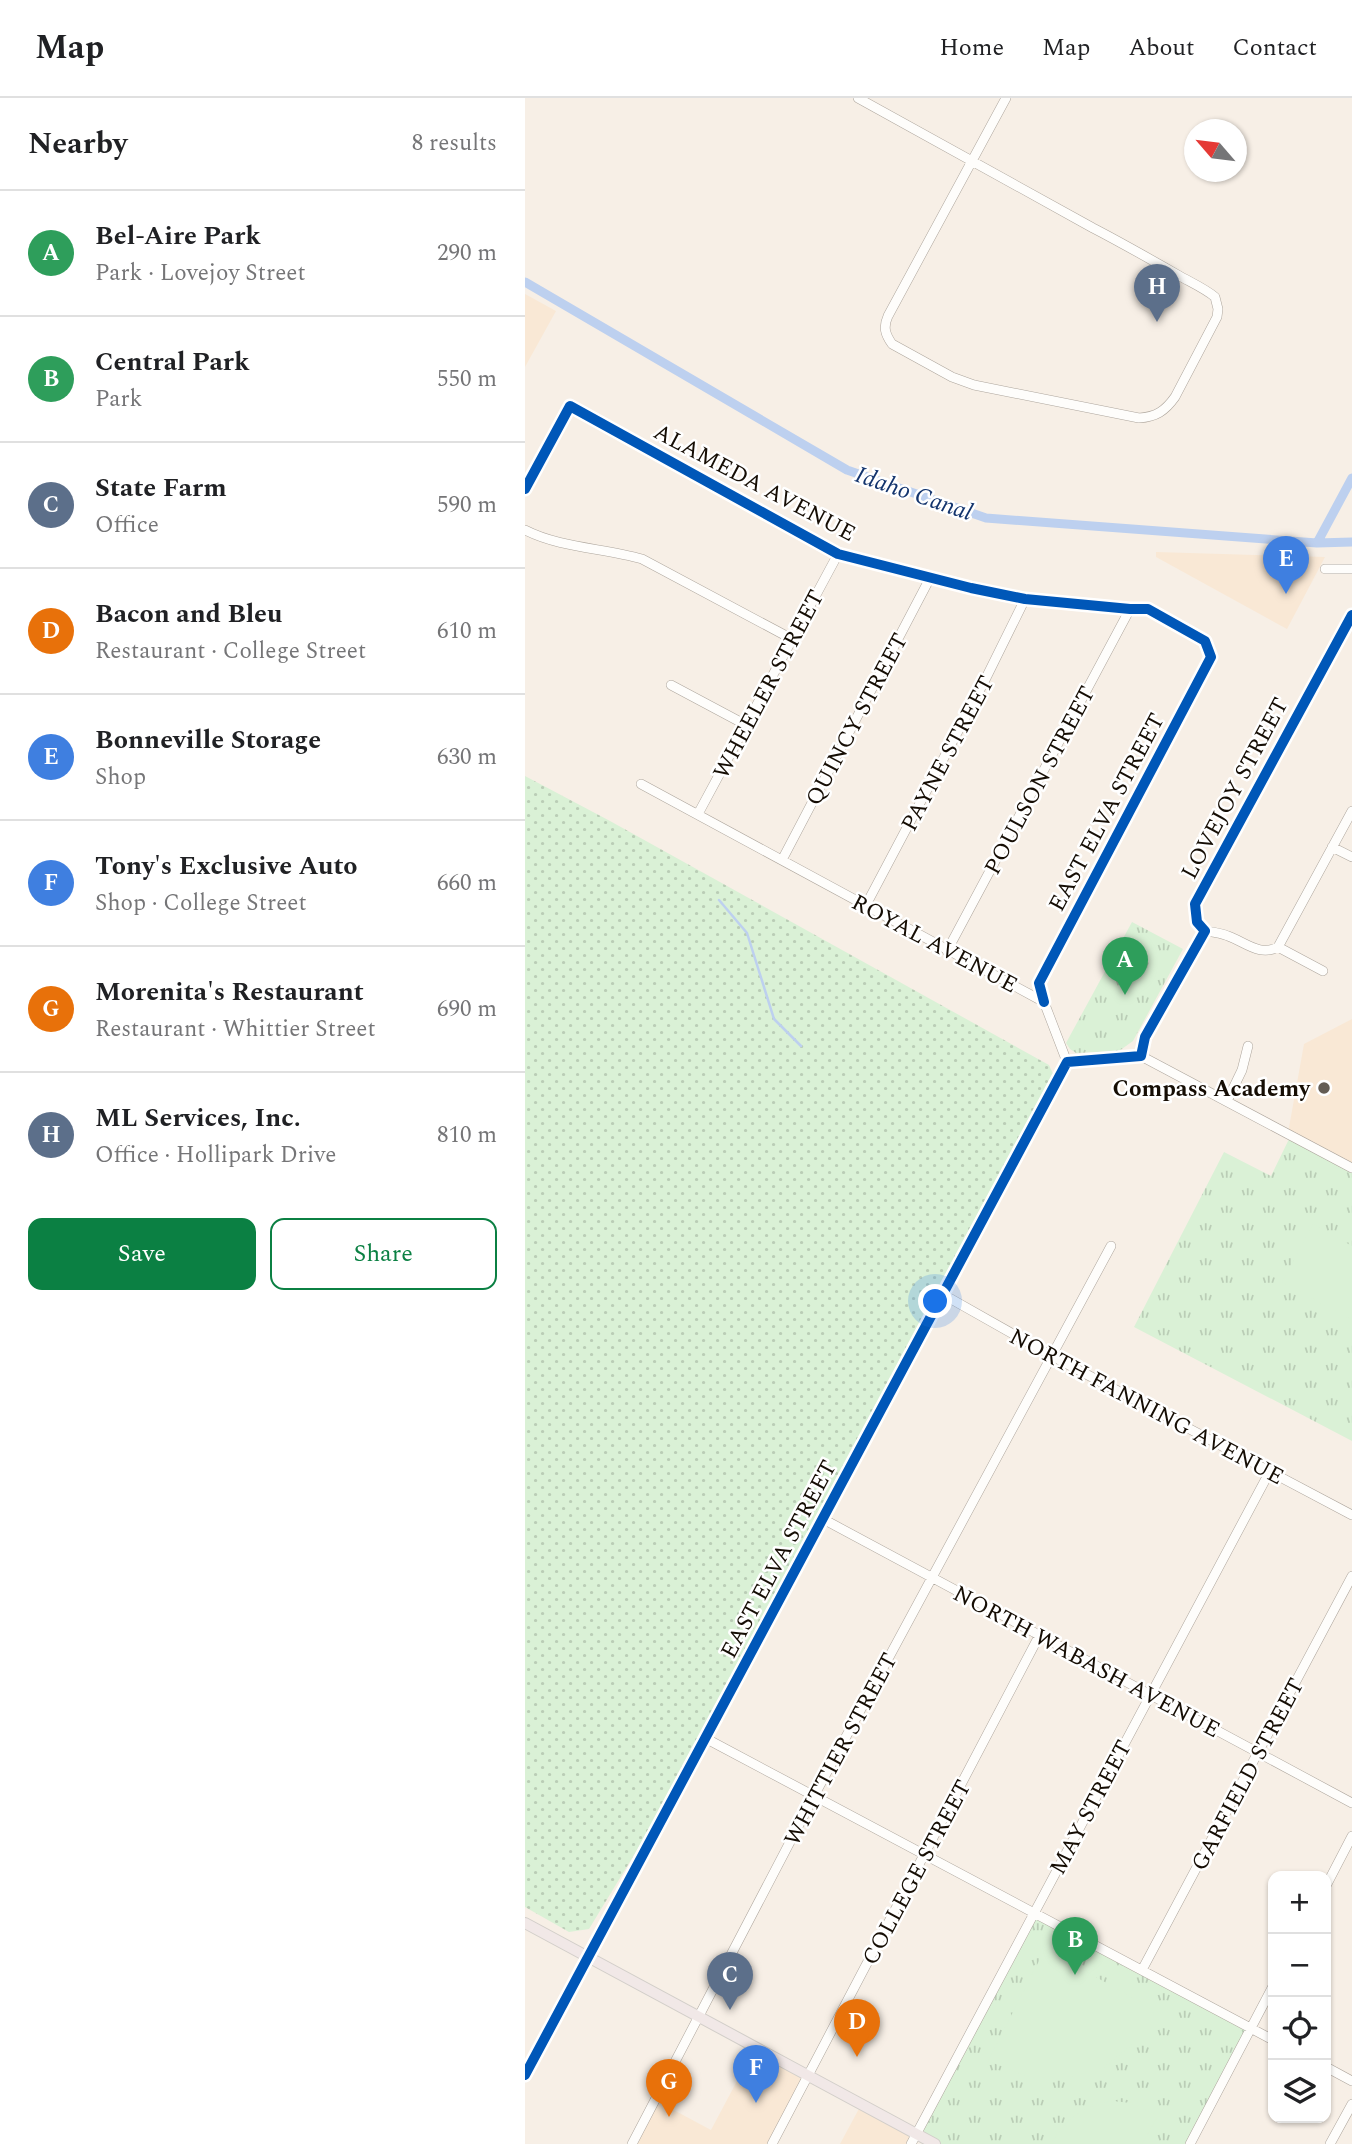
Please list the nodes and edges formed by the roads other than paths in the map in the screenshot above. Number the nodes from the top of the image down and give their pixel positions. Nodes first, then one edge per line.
1 (857, 98) edge
2 (1006, 98) edge
3 (972, 161) junction
4 (525, 489) edge
5 (525, 530) edge
6 (838, 554) junction
7 (1325, 569) dead end
8 (1352, 569) edge
9 (930, 578) junction
10 (1025, 599) junction
11 (1130, 609) junction
12 (1352, 615) edge
13 (792, 639) junction
14 (1205, 642) joint
15 (671, 685) dead end
16 (745, 725) junction
17 (641, 784) dead end
18 (1352, 810) edge
19 (698, 814) junction
20 (1332, 847) junction
21 (1352, 858) edge
22 (782, 860) junction
23 (866, 905) junction
24 (1205, 931) junction
25 (1277, 947) junction
26 (947, 951) junction
27 (1323, 971) dead end
28 (1044, 1002) junction
29 (1248, 1046) dead end
30 (1141, 1056) junction
31 (1067, 1062) junction
32 (1227, 1101) junction
33 (1352, 1168) edge
34 (1111, 1246) dead end
35 (944, 1295) junction
36 (1052, 1356) junction
37 (1270, 1472) junction
38 (1352, 1515) edge
39 (823, 1519) junction
40 (1352, 1576) edge
41 (932, 1578) junction
42 (1039, 1636) junction
43 (1150, 1695) junction
44 (705, 1738) junction
45 (1258, 1754) junction
46 (814, 1796) junction
47 (1352, 1803) edge
48 (1352, 1836) edge
49 (925, 1855) junction
50 (1331, 1876) edge
51 (1033, 1914) junction
52 (525, 1923) edge
53 (588, 1957) junction
54 (1142, 1970) junction
55 (1268, 1996) edge
56 (698, 2018) junction
57 (1251, 2029) junction
58 (1268, 2038) edge
59 (1331, 2070) edge
60 (525, 2075) edge
61 (808, 2076) junction
62 (1352, 2081) edge
63 (1352, 2104) edge
64 (913, 2139) edge
65 (632, 2144) edge
66 (772, 2144) edge
67 (935, 2144) edge
68 (1190, 2144) edge
69 (1331, 2144) edge

1 - 3 street
2 - 3 street
3 - 3 street
4 - 6 street, ALAMEDA AVENUE
5 - 13 street
6 - 9 street, ALAMEDA AVENUE
6 - 13 street, WHEELER STREET
7 - 8 street
9 - 10 street, ALAMEDA AVENUE
9 - 22 street, QUINCY STREET
10 - 11 street, ALAMEDA AVENUE
10 - 23 street, PAYNE STREET
11 - 14 street, ALAMEDA AVENUE
11 - 26 street, POULSON STREET
12 - 24 street, LOVEJOY STREET
13 - 16 street, WHEELER STREET
14 - 28 street, EAST ELVA STREET
15 - 16 street
16 - 19 street, WHEELER STREET
17 - 19 street, ROYAL AVENUE
18 - 20 street
19 - 22 street, ROYAL AVENUE
20 - 21 street
20 - 25 street
22 - 23 street, ROYAL AVENUE
23 - 26 street, ROYAL AVENUE
24 - 25 street
24 - 30 street
25 - 27 street
26 - 28 street, ROYAL AVENUE
28 - 31 street, ROYAL AVENUE
29 - 32 street
30 - 31 street
30 - 32 street
31 - 35 street, EAST ELVA STREET
32 - 33 street
34 - 36 street, WHITTIER STREET
35 - 36 street, NORTH FANNING AVENUE
35 - 39 street, EAST ELVA STREET
36 - 37 street, NORTH FANNING AVENUE
36 - 41 street, WHITTIER STREET
37 - 38 street, NORTH FANNING AVENUE
37 - 43 street, MAY STREET
39 - 41 street, NORTH WABASH AVENUE
39 - 44 street, EAST ELVA STREET
40 - 45 street, GARFIELD STREET
41 - 42 street, NORTH WABASH AVENUE
41 - 46 street, WHITTIER STREET
42 - 43 street, NORTH WABASH AVENUE
42 - 49 street, COLLEGE STREET
43 - 45 street, NORTH WABASH AVENUE
43 - 51 street, MAY STREET
44 - 46 street
44 - 53 street, EAST ELVA STREET
45 - 47 street, NORTH WABASH AVENUE
45 - 54 street, GARFIELD STREET
46 - 49 street
46 - 56 street, WHITTIER STREET
48 - 50 street
49 - 51 street
49 - 61 street, COLLEGE STREET
51 - 54 street
51 - 64 street, MAY STREET
52 - 53 main road
53 - 56 main road
53 - 60 street, EAST ELVA STREET
54 - 57 street
55 - 57 street
56 - 61 main road
56 - 65 street, WHITTIER STREET
57 - 58 street
57 - 68 street
59 - 62 street
61 - 64 main road
61 - 66 street, COLLEGE STREET
63 - 69 street
64 - 67 main road

